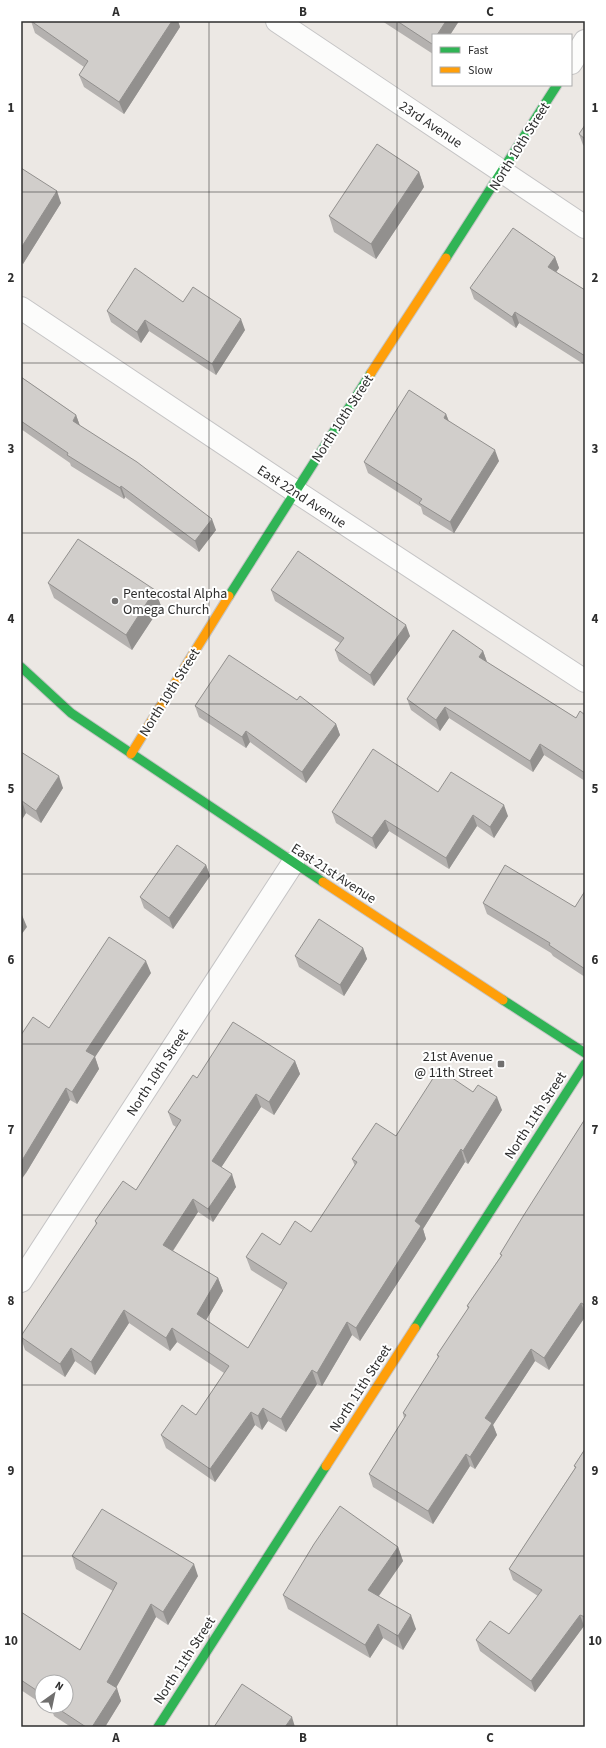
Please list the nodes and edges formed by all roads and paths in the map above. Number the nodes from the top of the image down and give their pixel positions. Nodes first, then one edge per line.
1 (277, 21) edge
2 (585, 41) edge
3 (572, 61) edge
4 (556, 86) edge
5 (502, 173) junction
6 (585, 227) edge
7 (21, 308) edge
8 (295, 491) junction
9 (21, 667) edge
10 (585, 681) edge
11 (131, 754) junction
12 (292, 863) junction
13 (585, 1053) edge
14 (585, 1064) edge
15 (21, 1281) edge
16 (158, 1727) edge

1 - 5 street, 23rd Avenue
2 - 3 street
4 - 5 street, North 10th Street
5 - 6 street, 23rd Avenue
5 - 8 street, North 10th Street
7 - 8 street, East 22nd Avenue
8 - 10 street, East 22nd Avenue
8 - 11 street, North 10th Street
9 - 11 street, East 21st Avenue
11 - 12 street, East 21st Avenue
12 - 13 street, East 21st Avenue
12 - 15 street, North 10th Street
14 - 16 street, North 11th Street

